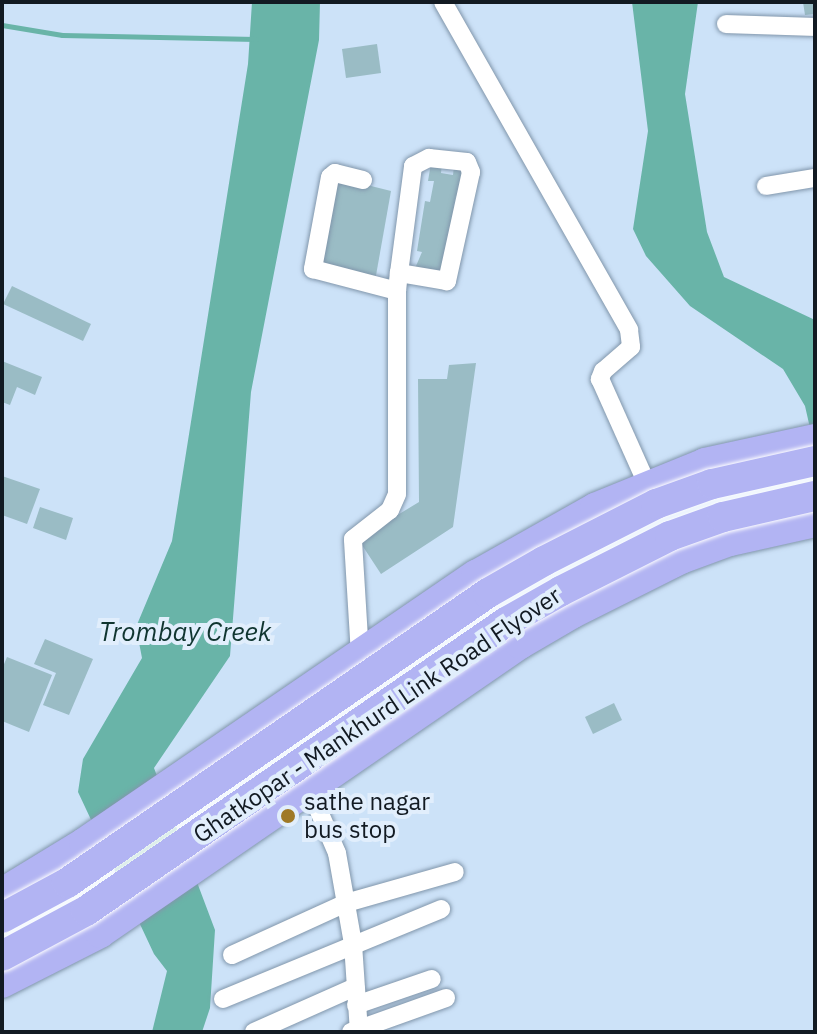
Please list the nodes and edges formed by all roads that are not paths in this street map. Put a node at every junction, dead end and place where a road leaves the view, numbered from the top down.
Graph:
1 (443, 2) edge
2 (726, 24) dead end
3 (815, 27) edge
4 (815, 178) edge
5 (363, 180) dead end
6 (766, 186) dead end
7 (398, 282) junction
8 (815, 439) edge
9 (815, 461) edge
10 (647, 484) junction
11 (815, 496) edge
12 (815, 522) edge
13 (476, 575) junction
14 (520, 644) junction
15 (360, 655) junction
16 (309, 788) junction
17 (455, 872) dead end
18 (2, 893) edge
19 (346, 903) junction
20 (441, 909) dead end
21 (2, 918) edge
22 (353, 944) junction
23 (232, 955) dead end
24 (2, 956) edge
25 (432, 979) dead end
26 (2, 983) edge
27 (356, 996) junction
28 (446, 998) dead end
29 (223, 999) dead end
30 (356, 1031) edge
31 (254, 1032) edge

1 - 10 street
2 - 3 street
4 - 6 street
5 - 7 street
7 - 7 street
7 - 15 street
8 - 10 highway
9 - 21 highway, Ghatkopar - Mankhurd Link Road Flyover, bridge
10 - 13 highway
11 - 24 highway, Ghatkopar - Mankhurd Link Road Flyover, bridge
12 - 14 highway
13 - 14 highway
13 - 15 highway
14 - 16 highway
15 - 18 highway
16 - 19 street
16 - 26 highway
17 - 19 street
19 - 22 street
19 - 23 street
20 - 22 street
22 - 27 street
22 - 29 street
25 - 27 street
27 - 30 street
27 - 31 street
28 - 30 street

